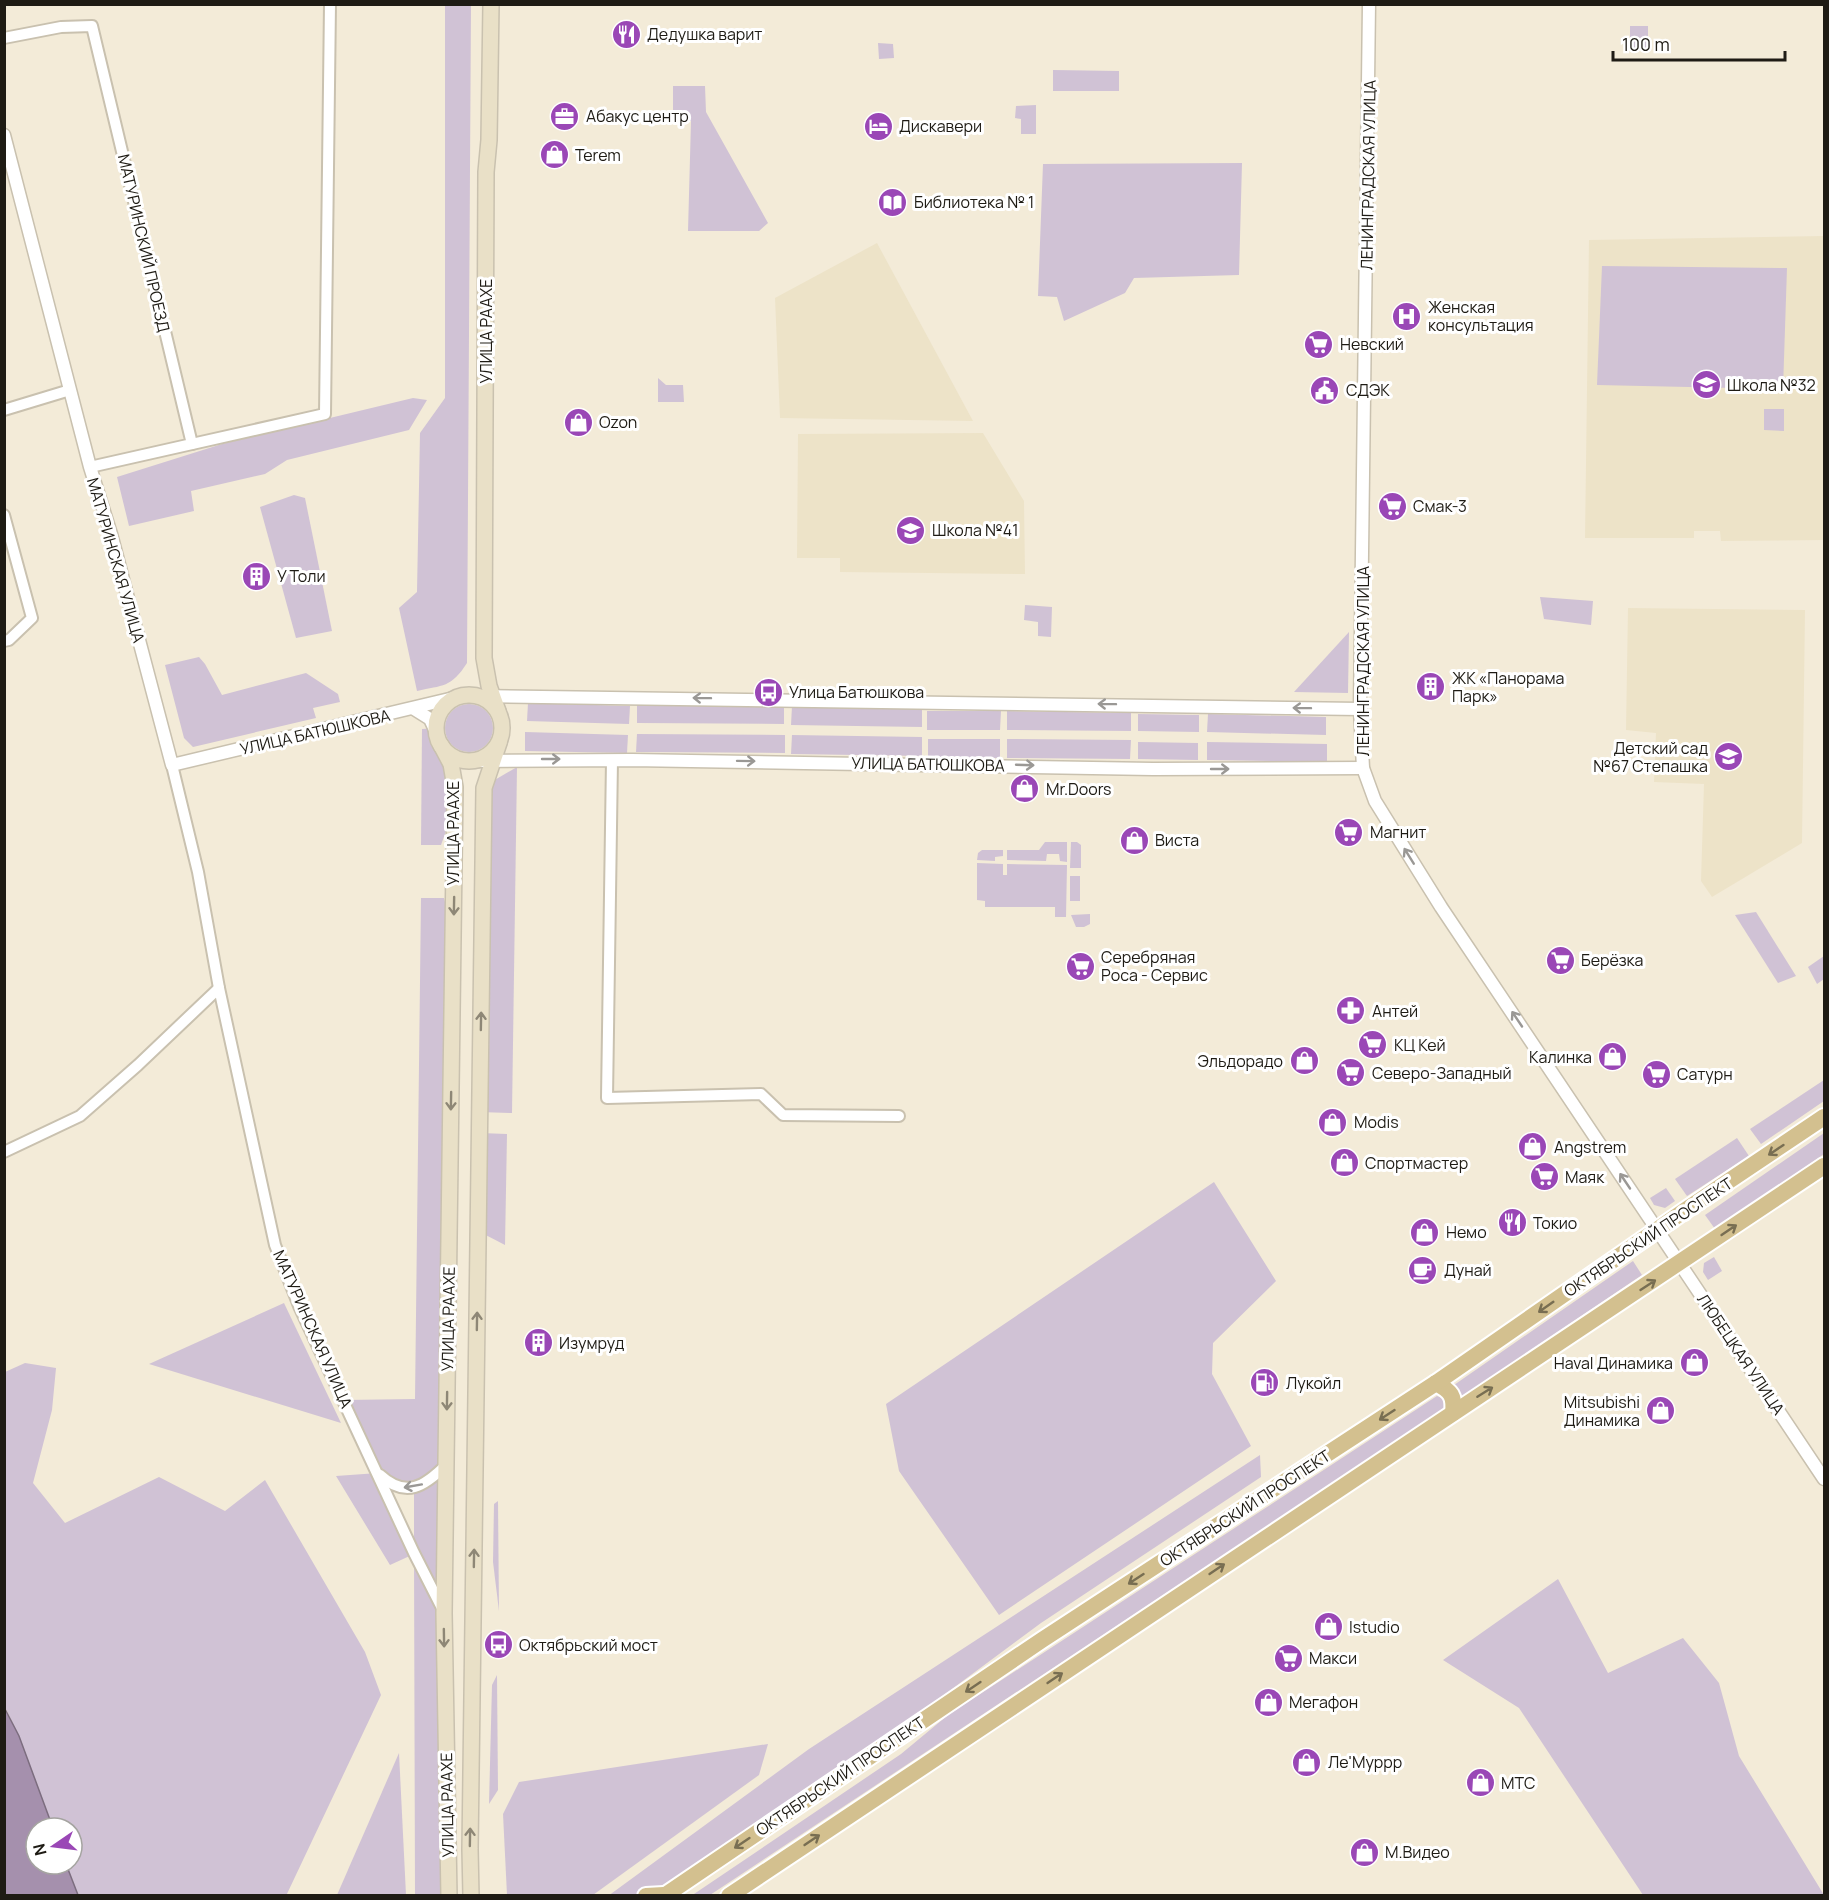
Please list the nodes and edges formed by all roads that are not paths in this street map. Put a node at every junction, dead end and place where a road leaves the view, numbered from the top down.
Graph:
1 (330, 4) edge
2 (491, 4) edge
3 (1369, 4) edge
4 (4, 38) edge
5 (4, 135) edge
6 (7, 151) edge
7 (70, 390) junction
8 (4, 410) edge
9 (192, 444) junction
10 (90, 467) junction
11 (4, 515) edge
12 (4, 641) edge
13 (484, 658) junction
14 (476, 696) junction
15 (492, 696) junction
16 (458, 697) junction
17 (414, 709) junction
18 (1360, 709) junction
19 (498, 711) junction
20 (439, 739) junction
21 (499, 743) junction
22 (492, 760) junction
23 (612, 760) junction
24 (473, 761) junction
25 (172, 765) junction
26 (1363, 768) junction
27 (219, 988) junction
28 (899, 1116) dead end
29 (1824, 1117) edge
30 (4, 1152) edge
31 (1824, 1166) edge
32 (1658, 1229) junction
33 (1681, 1263) junction
34 (1436, 1383) junction
35 (1453, 1413) junction
36 (446, 1465) junction
37 (378, 1473) junction
38 (1824, 1479) edge
39 (444, 1613) junction
40 (664, 1895) edge
41 (449, 1896) edge
42 (471, 1896) edge
43 (646, 1896) edge
44 (729, 1896) edge

1 - 9 street
2 - 13 main road, УЛИЦА РААХЕ
3 - 18 street, ЛЕНИНГРАДСКАЯ УЛИЦА
4 - 9 street, МАТУРИНСКИЙ ПРОЕЗД
5 - 6 street, МАТУРИНСКАЯ УЛИЦА
6 - 7 street, МАТУРИНСКАЯ УЛИЦА
7 - 8 street
7 - 10 street, МАТУРИНСКАЯ УЛИЦА
9 - 10 street
10 - 25 street, МАТУРИНСКАЯ УЛИЦА
11 - 12 street
13 - 15 main road
13 - 16 main road
14 - 15 street
14 - 16 main road
14 - 19 main road
18 -> 15 street
15 - 19 main road
16 - 17 street, УЛИЦА БАТЮШКОВА
16 - 20 main road
17 - 20 street
17 - 25 street, УЛИЦА БАТЮШКОВА
18 - 26 street, ЛЕНИНГРАДСКАЯ УЛИЦА
19 - 21 main road
20 - 24 main road
20 -> 36 main road, УЛИЦА РААХЕ
21 - 22 main road, УЛИЦА РААХЕ
21 - 24 main road
22 -> 23 street, УЛИЦА БАТЮШКОВА
22 - 24 street, УЛИЦА БАТЮШКОВА
42 -> 22 main road, УЛИЦА РААХЕ
23 -> 26 street, УЛИЦА БАТЮШКОВА
23 - 28 street
25 - 27 street, МАТУРИНСКАЯ УЛИЦА
32 -> 26 street, ЛЕНИНГРАДСКАЯ УЛИЦА
27 - 30 street
27 - 37 street, МАТУРИНСКАЯ УЛИЦА
29 -> 32 main road, ОКТЯБРЬСКИЙ ПРОСПЕКТ
33 -> 31 main road
32 - 33 street, ЛЮБЕЦКАЯ УЛИЦА
32 -> 34 main road, ОКТЯБРЬСКИЙ ПРОСПЕКТ
35 -> 33 main road
33 - 38 street, ЛЮБЕЦКАЯ УЛИЦА
34 - 35 main road
34 -> 40 main road, ОКТЯБРЬСКИЙ ПРОСПЕКТ
44 -> 35 main road
36 -> 37 street
36 - 39 main road, УЛИЦА РААХЕ
37 - 39 street, МАТУРИНСКАЯ УЛИЦА
39 -> 41 main road, УЛИЦА РААХЕ
40 - 43 main road

